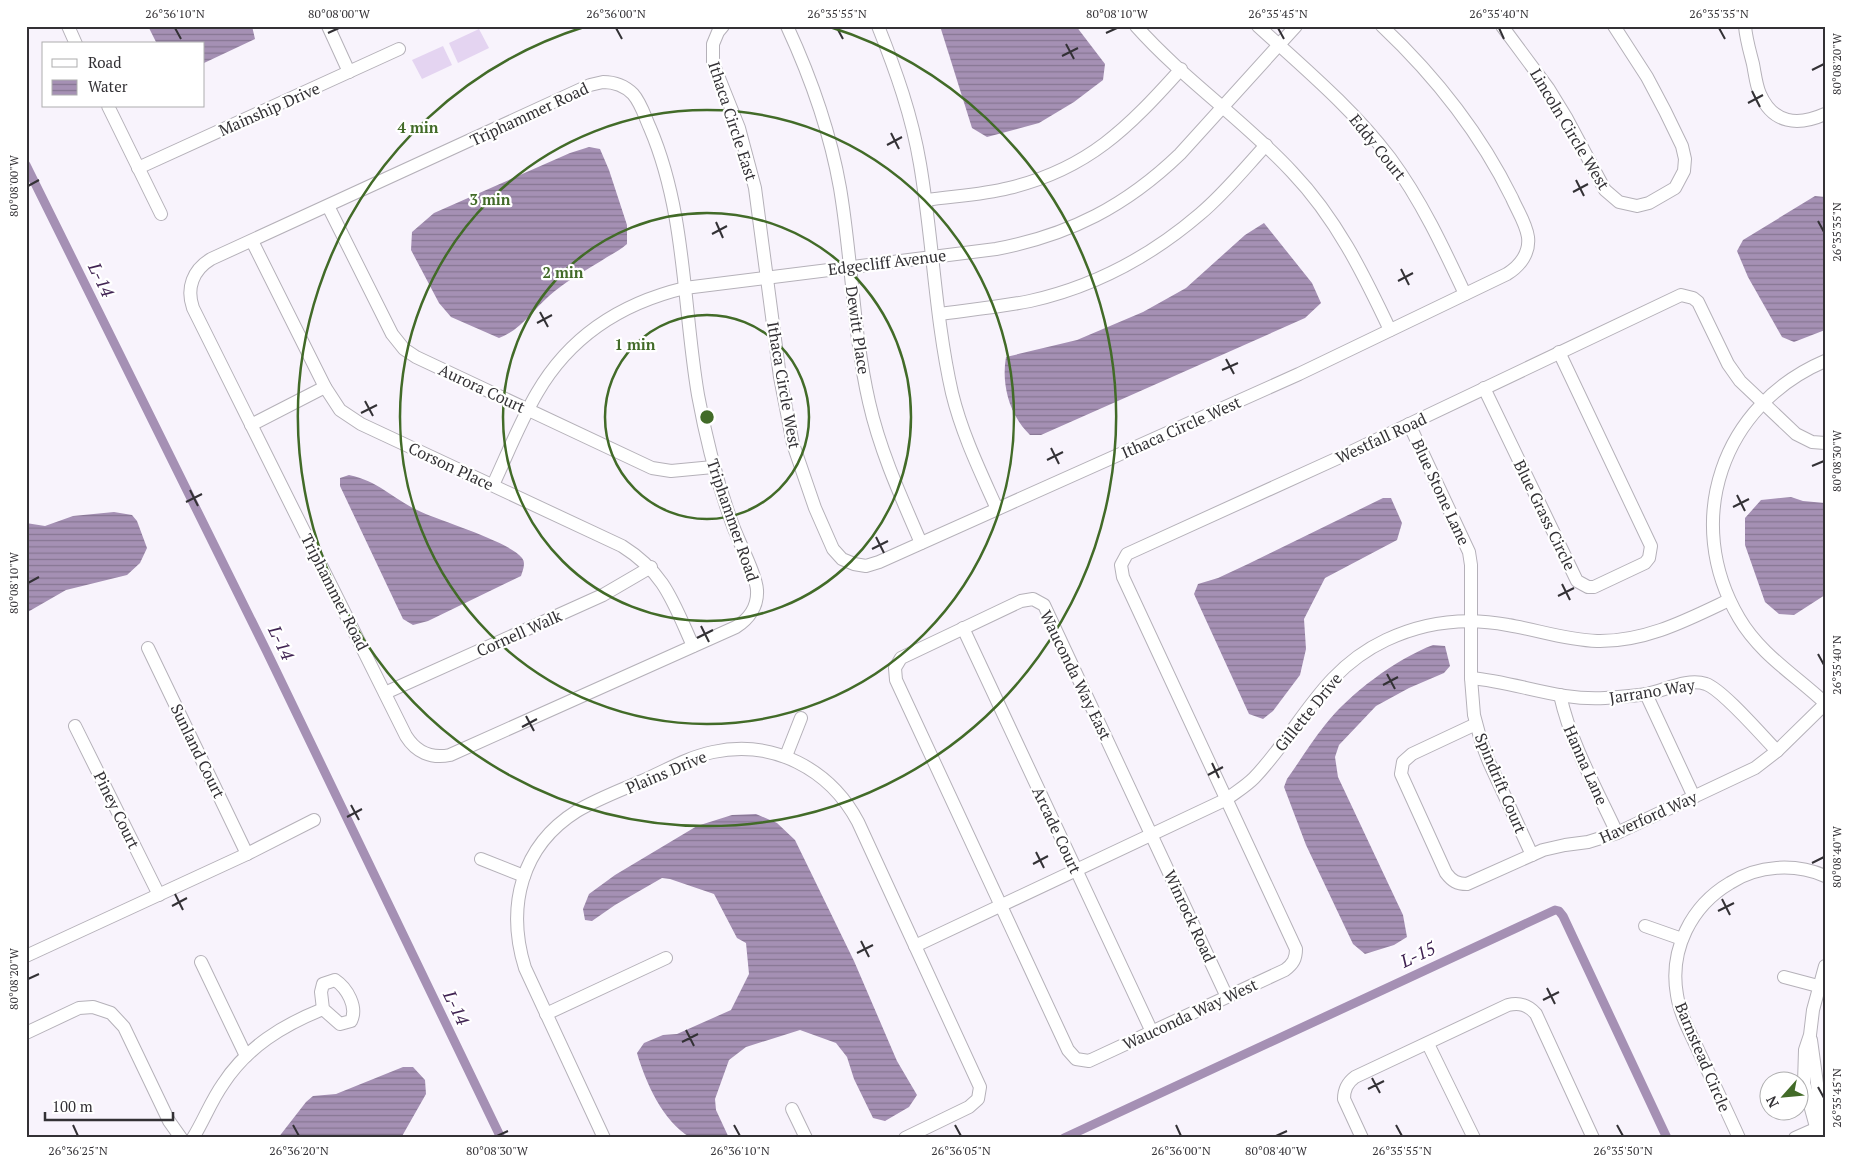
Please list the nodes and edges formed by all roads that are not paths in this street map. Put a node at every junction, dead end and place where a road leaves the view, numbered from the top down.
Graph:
1 (68, 26) edge
2 (328, 26) edge
3 (723, 26) edge
4 (787, 26) edge
5 (878, 26) edge
6 (1136, 26) edge
7 (1258, 26) edge
8 (1296, 26) edge
9 (1382, 26) edge
10 (1502, 26) edge
11 (1614, 26) edge
12 (1745, 26) edge
13 (75, 42) edge
14 (1279, 45) junction
15 (399, 48) dead end
16 (1181, 69) junction
17 (349, 72) junction
18 (1223, 107) junction
19 (109, 108) edge
20 (1825, 114) edge
21 (1266, 146) junction
22 (138, 168) junction
23 (926, 200) junction
24 (328, 206) junction
25 (161, 214) dead end
26 (252, 241) junction
27 (932, 257) junction
28 (850, 267) junction
29 (767, 277) junction
30 (685, 288) junction
31 (1465, 294) junction
32 (940, 314) junction
33 (1390, 330) junction
34 (1559, 352) junction
35 (1825, 362) edge
36 (325, 387) junction
37 (1484, 388) junction
38 (1762, 402) junction
39 (528, 410) junction
40 (251, 424) junction
41 (1409, 424) junction
42 (1825, 443) edge
43 (713, 467) junction
44 (493, 485) junction
45 (997, 509) junction
46 (921, 544) junction
47 (651, 568) junction
48 (1729, 600) junction
49 (1471, 621) junction
50 (963, 628) junction
51 (693, 646) junction
52 (148, 648) dead end
53 (1471, 678) junction
54 (385, 693) junction
55 (1646, 694) junction
56 (1560, 695) junction
57 (1825, 704) edge
58 (801, 718) dead end
59 (1476, 724) junction
60 (76, 726) dead end
61 (1778, 751) junction
62 (786, 756) junction
63 (1694, 797) junction
64 (1227, 799) junction
65 (314, 820) dead end
66 (1617, 833) junction
67 (1152, 836) junction
68 (247, 854) junction
69 (1532, 854) junction
70 (481, 859) dead end
71 (1076, 871) junction
72 (524, 876) junction
73 (1825, 876) edge
74 (159, 895) junction
75 (1001, 906) junction
76 (1645, 926) dead end
77 (1682, 939) junction
78 (916, 946) junction
79 (26, 956) edge
80 (666, 958) dead end
81 (201, 962) dead end
82 (1825, 966) edge
83 (1784, 977) dead end
84 (1818, 986) junction
85 (1227, 997) junction
86 (323, 1008) dead end
87 (546, 1014) junction
88 (1152, 1032) junction
89 (26, 1033) edge
90 (1428, 1044) junction
91 (246, 1056) junction
92 (792, 1109) dead end
93 (1821, 1128) edge
94 (181, 1138) edge
95 (193, 1138) edge
96 (604, 1138) edge
97 (806, 1138) edge
98 (905, 1138) edge
99 (1362, 1138) edge
100 (1474, 1138) edge
101 (1594, 1138) edge
102 (1739, 1138) edge
103 (1795, 1138) edge

1 - 13 street
2 - 17 street
3 - 29 street, Ithaca Circle East
4 - 28 street, Dewitt Place
5 - 23 street
6 - 16 street
7 - 14 street, Eddy Court
8 - 14 street, Edgecliff Avenue
9 - 31 street, Ithaca Circle West
10 - 11 street, Lincoln Circle West
12 - 20 street
14 - 18 street, Edgecliff Avenue
14 - 31 street, Eddy Court
15 - 17 street, Mainship Drive
16 - 18 street
16 - 23 street
17 - 22 street, Mainship Drive
18 - 21 street
18 - 27 street, Edgecliff Avenue
19 - 22 street
21 - 32 street
21 - 33 street
22 - 25 street
23 - 27 street
24 - 26 street, Triphammer Road
24 - 30 street, Triphammer Road
24 - 39 street, Aurora Court
26 - 36 street, Corson Place
26 - 40 street, Triphammer Road
27 - 28 street, Edgecliff Avenue
27 - 32 street
28 - 29 street, Edgecliff Avenue
28 - 46 street, Dewitt Place
29 - 30 street, Edgecliff Avenue
29 - 46 street, Ithaca Circle West
30 - 39 street, Edgecliff Avenue
30 - 43 street, Triphammer Road
31 - 33 street, Ithaca Circle West
32 - 45 street
33 - 45 street, Ithaca Circle West
34 - 37 street, Westfall Road
34 - 37 street, Blue Grass Circle
34 - 38 street, Westfall Road
35 - 38 street
36 - 40 street
36 - 44 street, Corson Place
37 - 41 street, Westfall Road
38 - 42 street, Westfall Road
38 - 48 street
39 - 43 street, Aurora Court
39 - 44 street, Edgecliff Avenue
40 - 54 street, Triphammer Road
41 - 49 street, Blue Stone Lane
41 - 64 street, Westfall Road
43 - 51 street, Triphammer Road
44 - 47 street, Corson Place
45 - 46 street, Ithaca Circle West
47 - 51 street, Corson Place
47 - 54 street, Cornell Walk
48 - 49 street, Gillette Drive
48 - 57 street
49 - 53 street, Spindrift Court
49 - 64 street, Gillette Drive
50 - 67 street, Wauconda Way East
50 - 71 street, Arcade Court
50 - 75 street, Wauconda Way East
51 - 54 street, Triphammer Road
52 - 68 street, Sunland Court
53 - 56 street, Jarrano Way
53 - 59 street, Spindrift Court
55 - 56 street, Jarrano Way
55 - 61 street, Jarrano Way
55 - 63 street
56 - 66 street, Hanna Lane
57 - 61 street, Haverford Way
58 - 62 street
59 - 69 street, Spindrift Court
59 - 69 street, Haverford Way
60 - 74 street, Piney Court
61 - 63 street, Haverford Way
62 - 72 street, Plains Drive
62 - 78 street, Plains Drive
63 - 66 street, Haverford Way
64 - 67 street, Gillette Drive
64 - 85 street, Wauconda Way West
65 - 68 street
66 - 69 street, Haverford Way
67 - 71 street, Gillette Drive
67 - 85 street, Winrock Road
68 - 74 street
70 - 72 street
71 - 75 street, Gillette Drive
71 - 88 street, Arcade Court
72 - 87 street, Plains Drive
73 - 77 street, Barnstead Circle
74 - 79 street
75 - 78 street, Gillette Drive
75 - 88 street, Wauconda Way West
76 - 77 street
77 - 102 street, Barnstead Circle
78 - 98 street, Plains Drive
80 - 87 street
81 - 91 street
82 - 84 street
83 - 84 street
84 - 93 street
85 - 88 street, Wauconda Way West
86 - 91 street
87 - 96 street, Plains Drive
89 - 94 street
90 - 99 street
90 - 100 street
90 - 101 street
91 - 95 street
92 - 97 street
93 - 103 street

